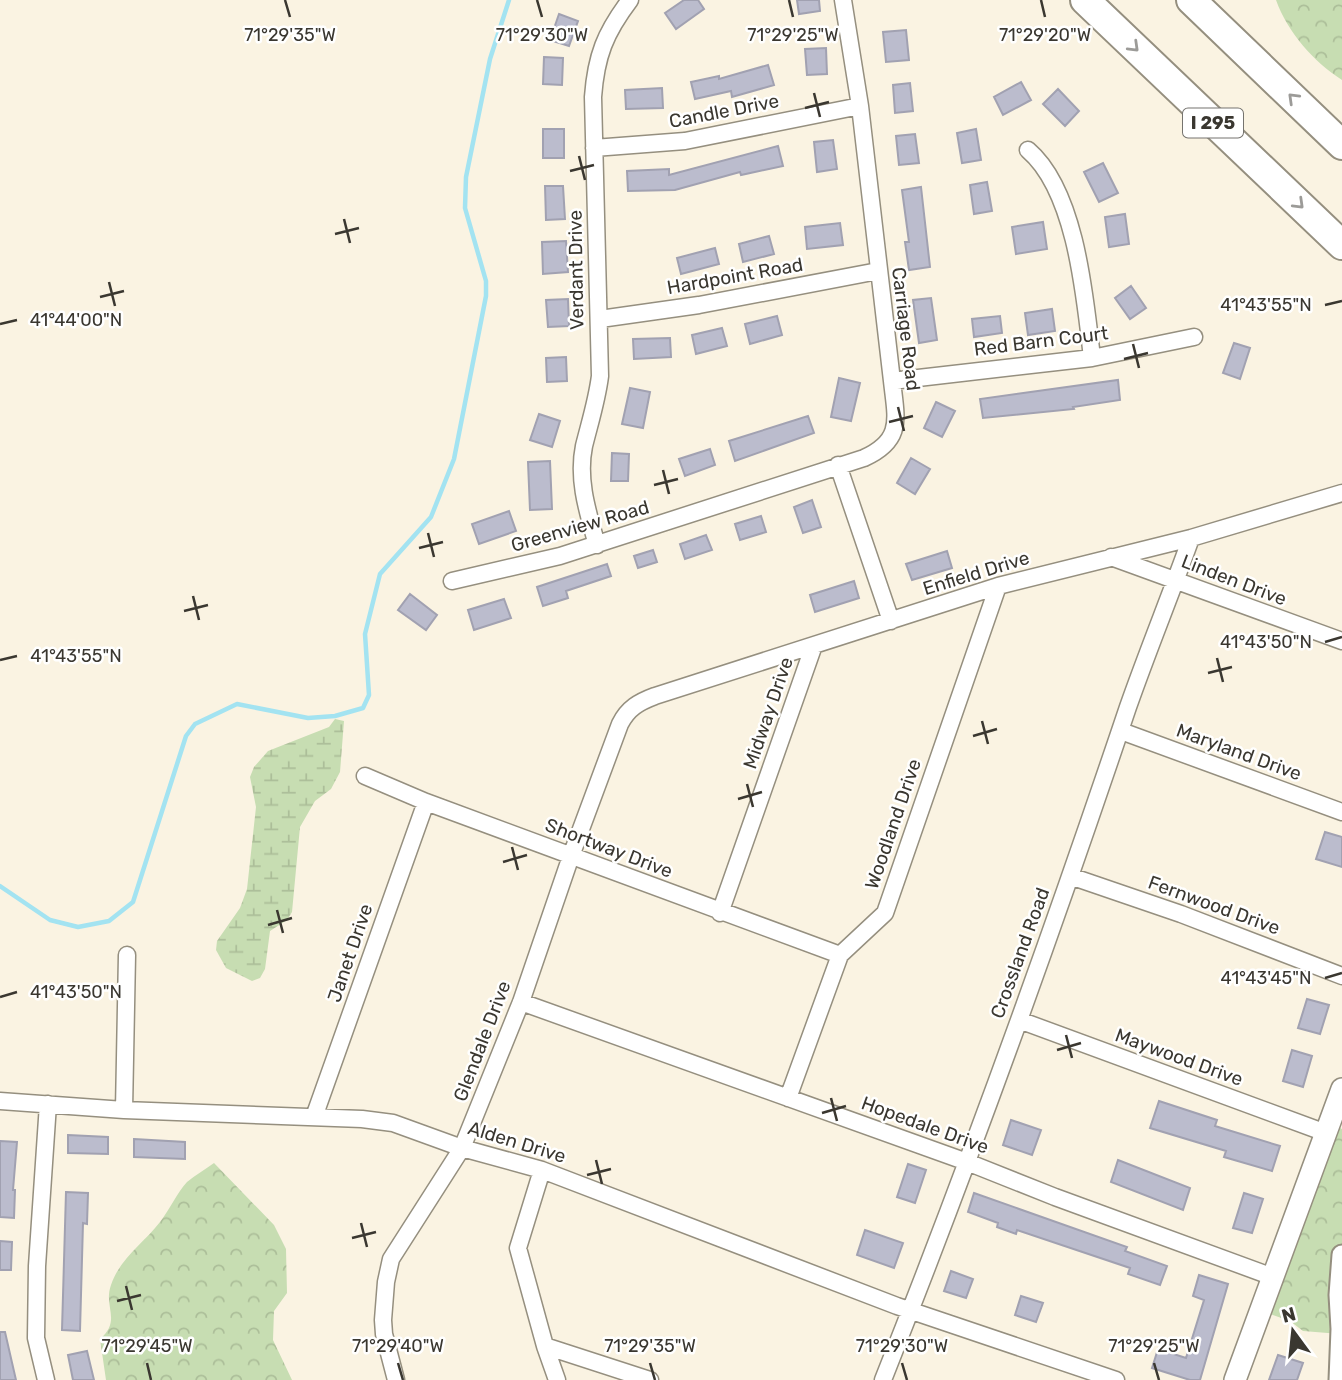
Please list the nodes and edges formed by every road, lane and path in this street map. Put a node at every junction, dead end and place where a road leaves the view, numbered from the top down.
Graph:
1 (630, 0) edge
2 (843, 0) edge
3 (1084, 0) edge
4 (1191, 0) edge
5 (860, 106) junction
6 (1342, 145) edge
7 (594, 148) junction
8 (1028, 150) dead end
9 (1342, 245) edge
10 (878, 271) junction
11 (600, 319) junction
12 (1194, 337) dead end
13 (1092, 358) junction
14 (892, 381) junction
15 (838, 465) junction
16 (1342, 494) edge
17 (1191, 538) junction
18 (597, 545) junction
19 (1111, 557) junction
20 (1176, 580) junction
21 (452, 581) dead end
22 (998, 586) junction
23 (891, 621) junction
24 (1342, 641) edge
25 (814, 645) junction
26 (629, 710) joint
27 (1121, 731) junction
28 (365, 776) dead end
29 (426, 802) junction
30 (1342, 812) edge
31 (571, 856) junction
32 (1070, 876) junction
33 (720, 912) junction
34 (127, 955) dead end
35 (840, 955) junction
36 (1342, 976) edge
37 (521, 1002) junction
38 (1019, 1020) junction
39 (1342, 1089) edge
40 (788, 1098) junction
41 (0, 1101) edge
42 (48, 1104) junction
43 (124, 1110) junction
44 (314, 1117) junction
45 (1326, 1133) junction
46 (462, 1148) junction
47 (967, 1162) junction
48 (542, 1170) junction
49 (1342, 1255) edge
50 (1273, 1277) junction
51 (911, 1309) junction
52 (545, 1346) junction
53 (46, 1380) edge
54 (396, 1380) edge
55 (557, 1380) edge
56 (650, 1380) edge
57 (883, 1380) edge
58 (1116, 1380) edge
59 (1235, 1380) edge
60 (1339, 1380) edge

1 - 7 street, Verdant Drive
2 - 5 street, Carriage Road
3 -> 9 highway, I 295
6 -> 4 highway
5 - 7 street, Candle Drive
5 - 10 street, Carriage Road
7 - 11 street, Verdant Drive
8 - 13 street
10 - 11 street, Hardpoint Road
10 - 14 street, Carriage Road
11 - 18 street, Verdant Drive
12 - 13 street, Red Barn Court
13 - 14 street, Red Barn Court
14 - 15 street, Carriage Road
15 - 18 street, Greenview Road
15 - 23 street
16 - 17 street, Enfield Drive
17 - 19 street, Enfield Drive
17 - 20 street, Crossland Road
18 - 21 street, Greenview Road
19 - 20 street, Linden Drive
19 - 22 street, Enfield Drive
20 - 24 street, Linden Drive
20 - 27 street, Crossland Road
22 - 23 street, Enfield Drive
22 - 35 street, Woodland Drive
23 - 25 street, Enfield Drive
25 - 26 street, Enfield Drive
25 - 33 street, Midway Drive
26 - 31 street, Glendale Drive
27 - 30 street, Maryland Drive
27 - 32 street, Crossland Road
28 - 29 street, Shortway Drive
29 - 31 street, Shortway Drive
29 - 44 street, Janet Drive
31 - 33 street, Shortway Drive
31 - 37 street, Glendale Drive
32 - 36 street, Fernwood Drive
32 - 38 street, Crossland Road
33 - 35 street, Shortway Drive
34 - 43 street
35 - 40 street, Woodland Drive
37 - 40 street, Hopedale Drive
37 - 46 street, Glendale Drive
38 - 45 street, Maywood Drive
38 - 47 street, Crossland Road
39 - 45 main road
40 - 47 street, Hopedale Drive
41 - 42 street, Alden Drive
42 - 43 street, Alden Drive
42 - 53 street
43 - 44 street, Alden Drive
44 - 46 street, Alden Drive
45 - 50 main road
46 - 48 street, Alden Drive
46 - 54 street, Glendale Drive
47 - 50 street, Hopedale Drive
47 - 51 street, Crossland Road
48 - 51 street, Alden Drive
48 - 52 street
49 - 60 street
50 - 59 main road
51 - 57 street, Crossland Road
51 - 58 street, Alden Drive
52 - 55 street
52 - 56 street

